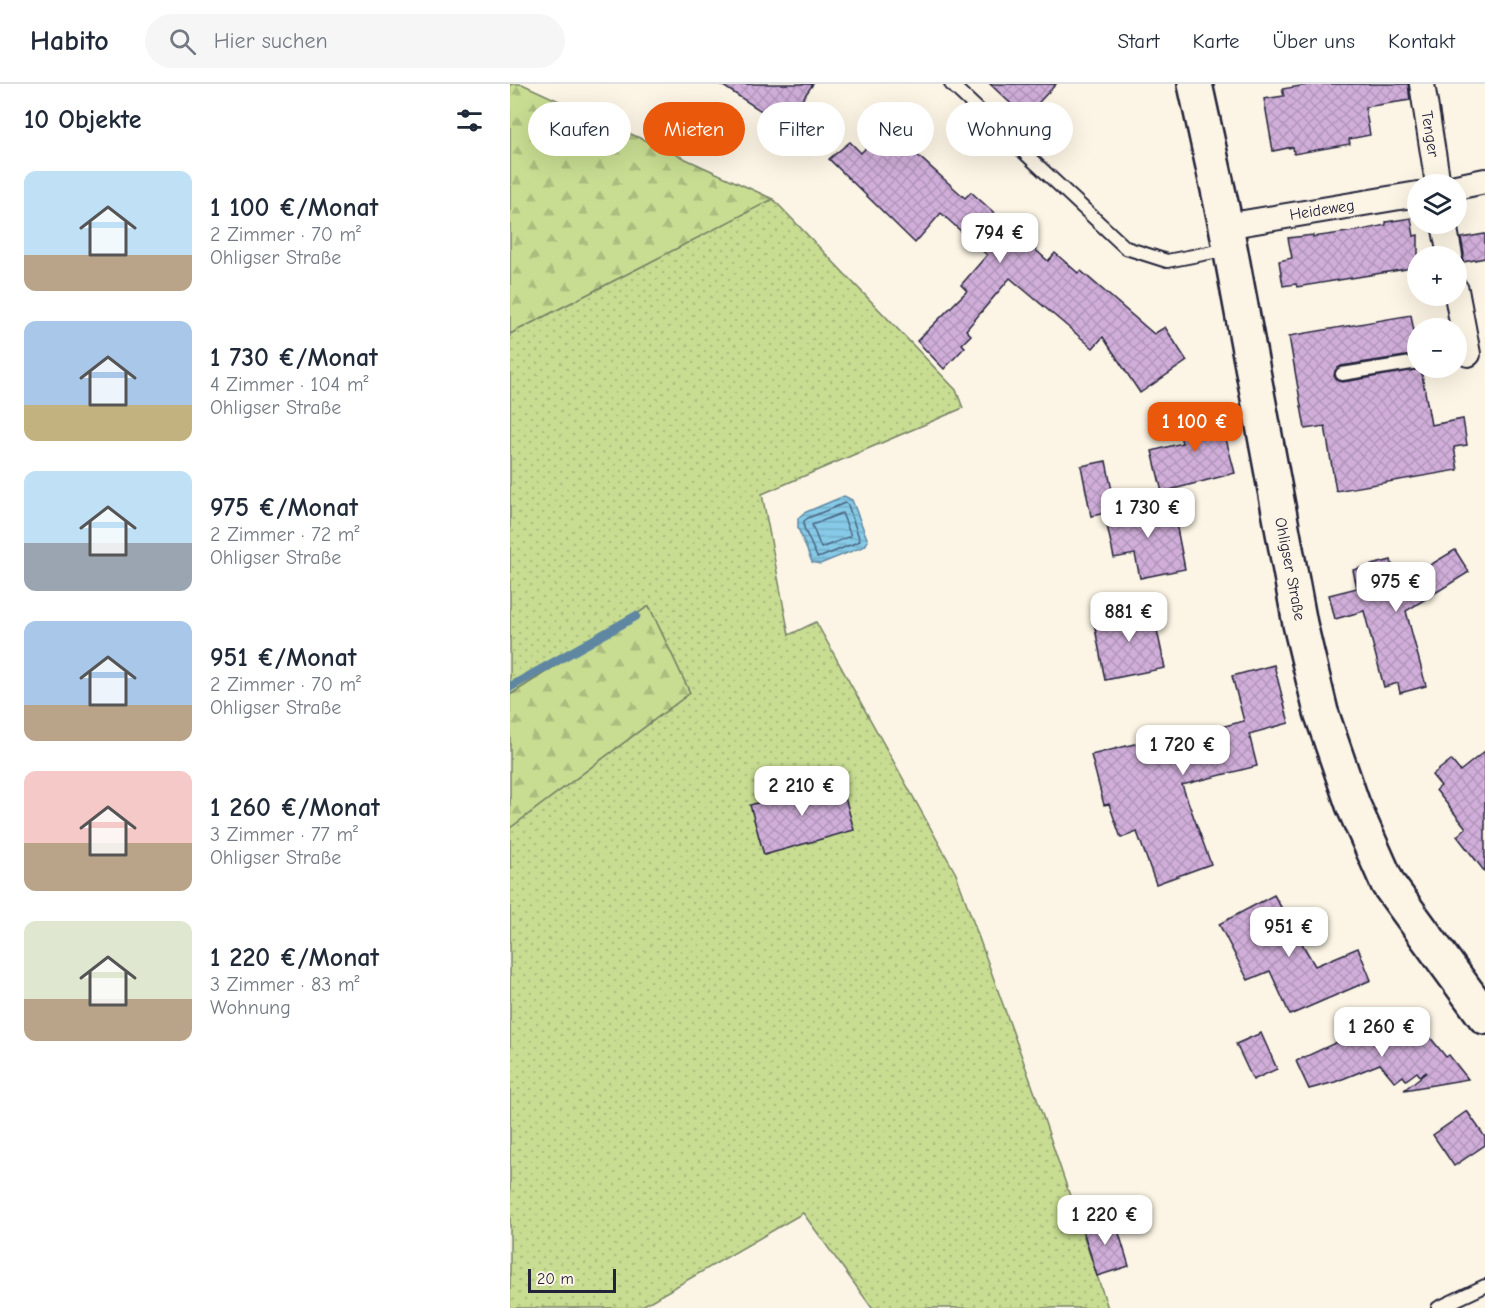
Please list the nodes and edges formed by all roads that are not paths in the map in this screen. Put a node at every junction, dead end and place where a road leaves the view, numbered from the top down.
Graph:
1 (951, 84) edge
2 (1195, 84) edge
3 (1422, 84) edge
4 (1436, 174) edge
5 (1485, 182) edge
6 (1467, 185) edge
7 (1407, 196) edge
8 (1228, 237) junction
9 (1407, 364) edge
10 (1342, 374) dead end
11 (1485, 1017) edge
12 (1485, 1286) edge
13 (1438, 1308) edge

1 - 8 lane
2 - 8 main road, Ohligser Straße
3 - 4 street, Tenger
5 - 6 street
7 - 8 street, Heideweg
8 - 11 main road, Ohligser Straße
9 - 10 lane
12 - 13 lane

